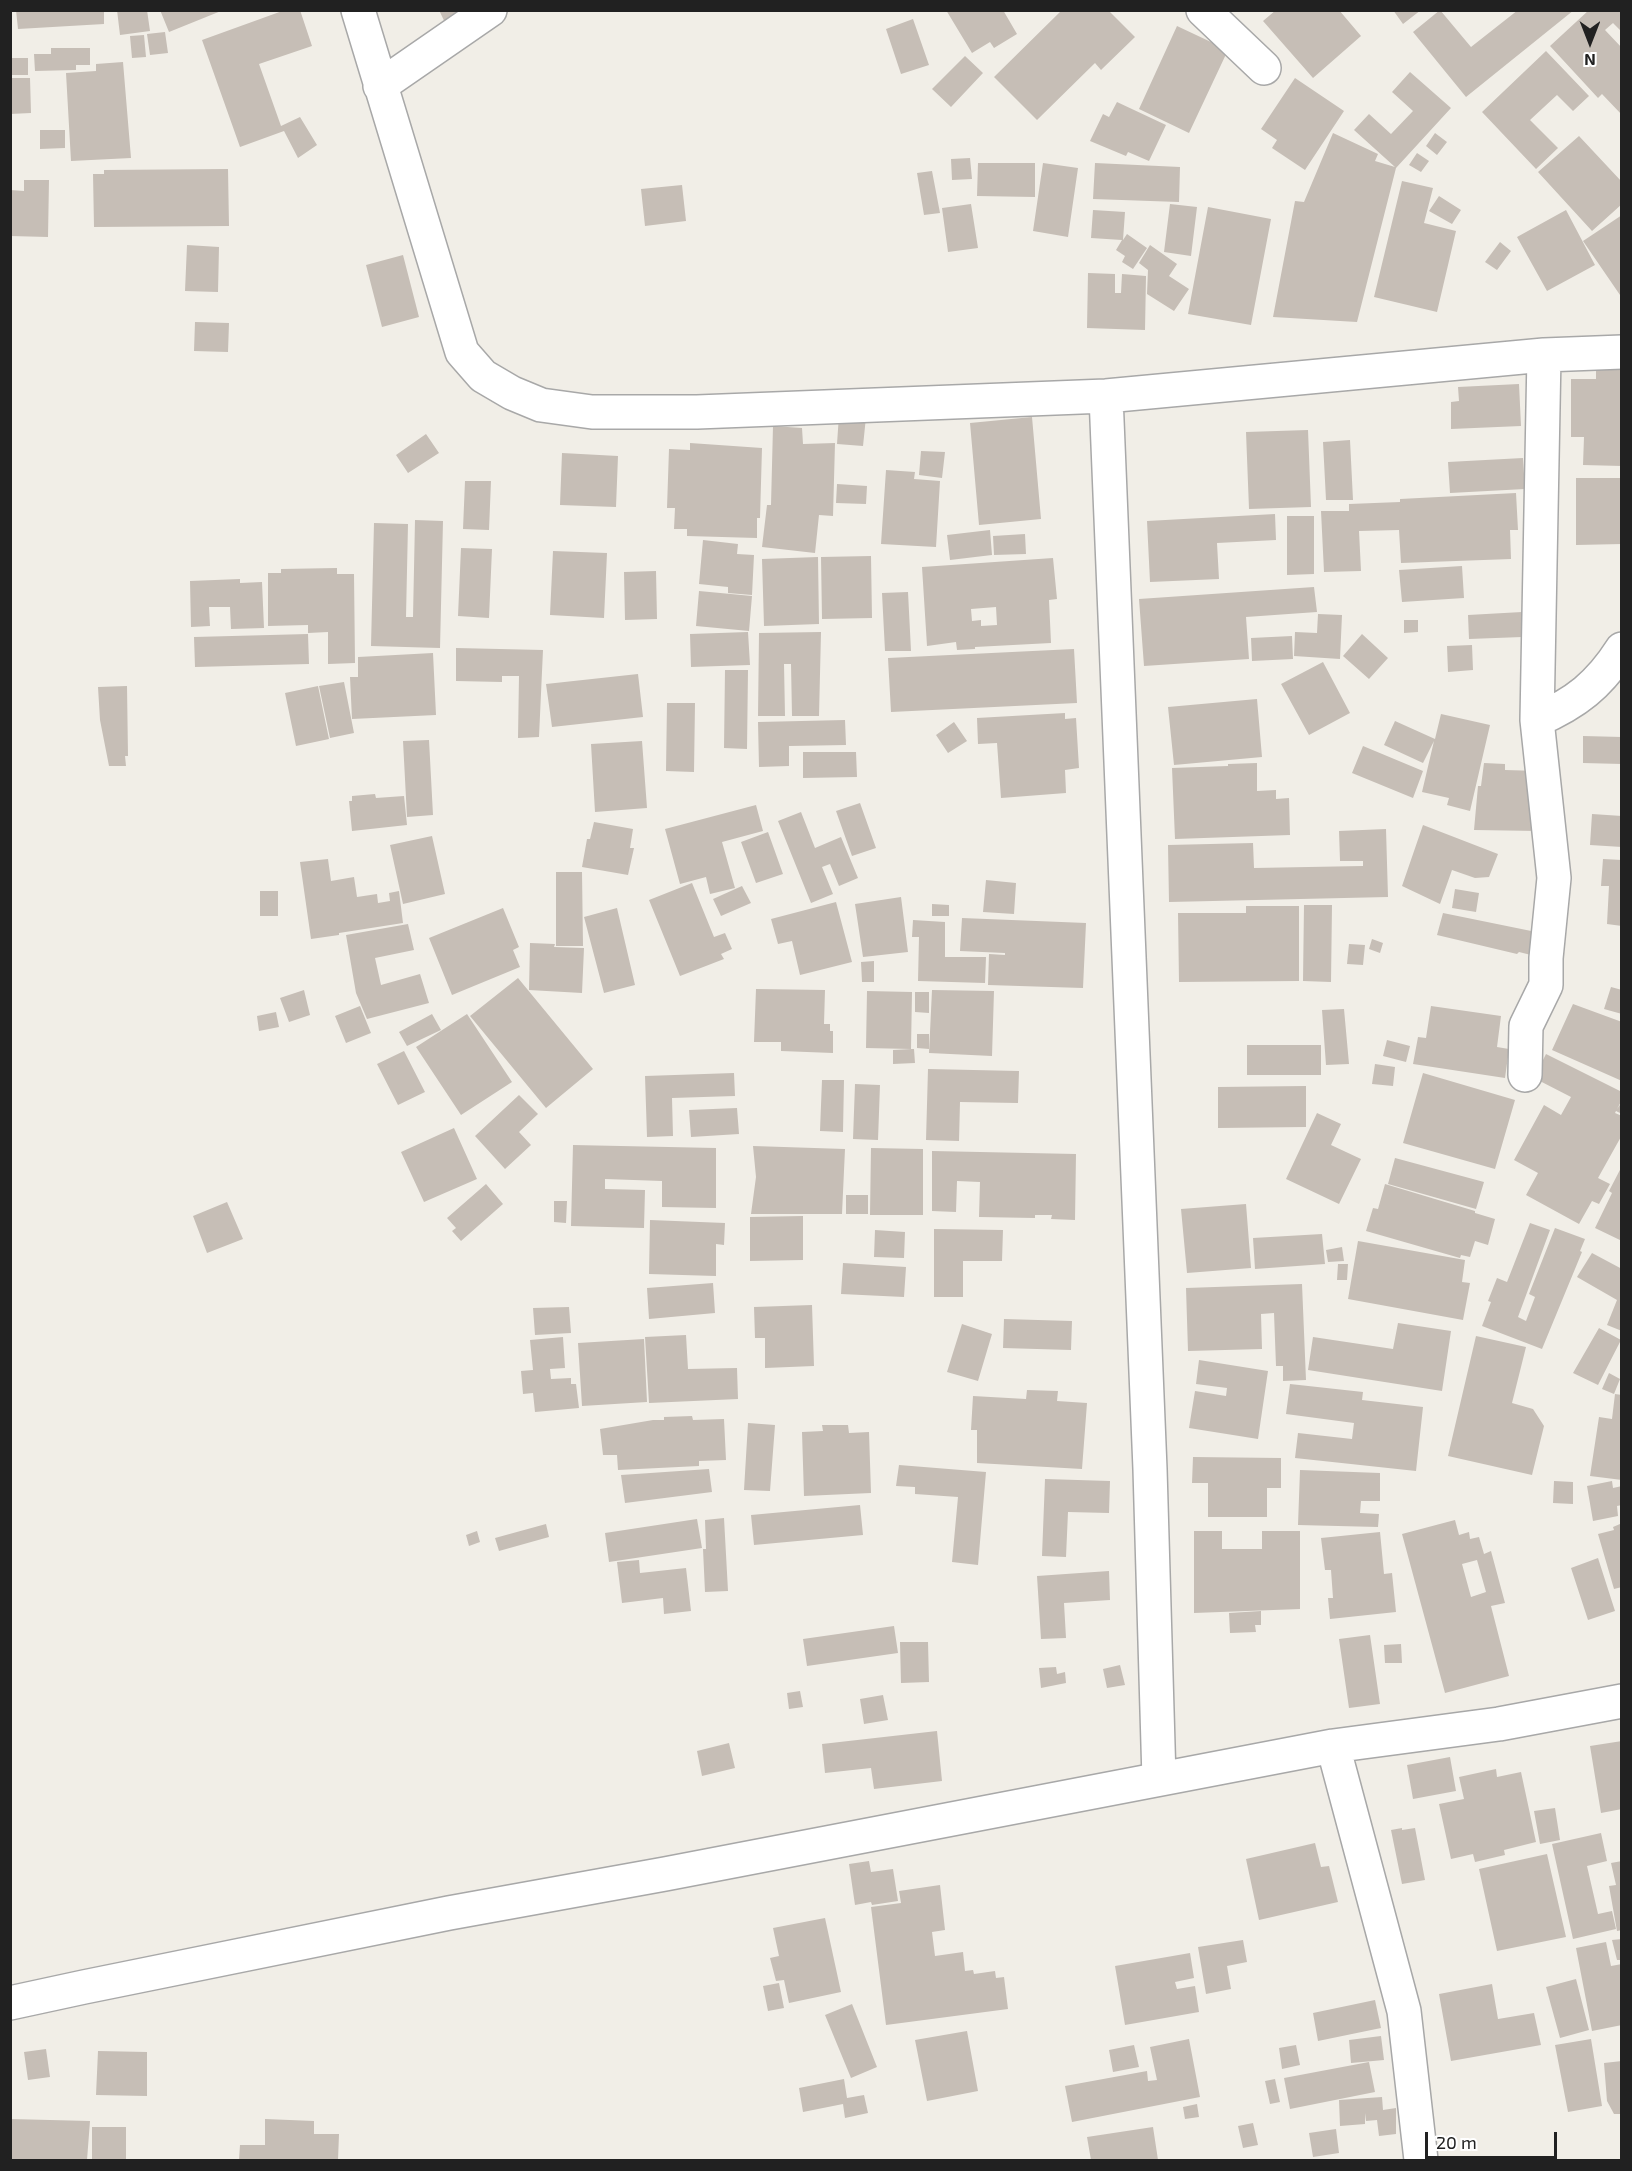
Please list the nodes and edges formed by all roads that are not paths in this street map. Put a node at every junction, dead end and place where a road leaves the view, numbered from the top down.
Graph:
1 (358, 10) edge
2 (490, 10) edge
3 (1203, 10) edge
4 (1264, 68) dead end
5 (380, 86) junction
6 (1622, 352) edge
7 (1544, 355) junction
8 (1106, 396) junction
9 (1622, 649) edge
10 (1537, 720) junction
11 (1525, 1075) dead end
12 (1622, 1701) edge
13 (1334, 1746) junction
14 (1159, 1779) junction
15 (10, 2003) edge
16 (1421, 2160) edge

1 - 5 street
2 - 5 street
3 - 4 street
5 - 8 street
6 - 7 street
7 - 8 street
7 - 10 street
8 - 14 street
9 - 10 street
10 - 11 street
12 - 13 street
13 - 14 street
13 - 16 street
14 - 15 street

